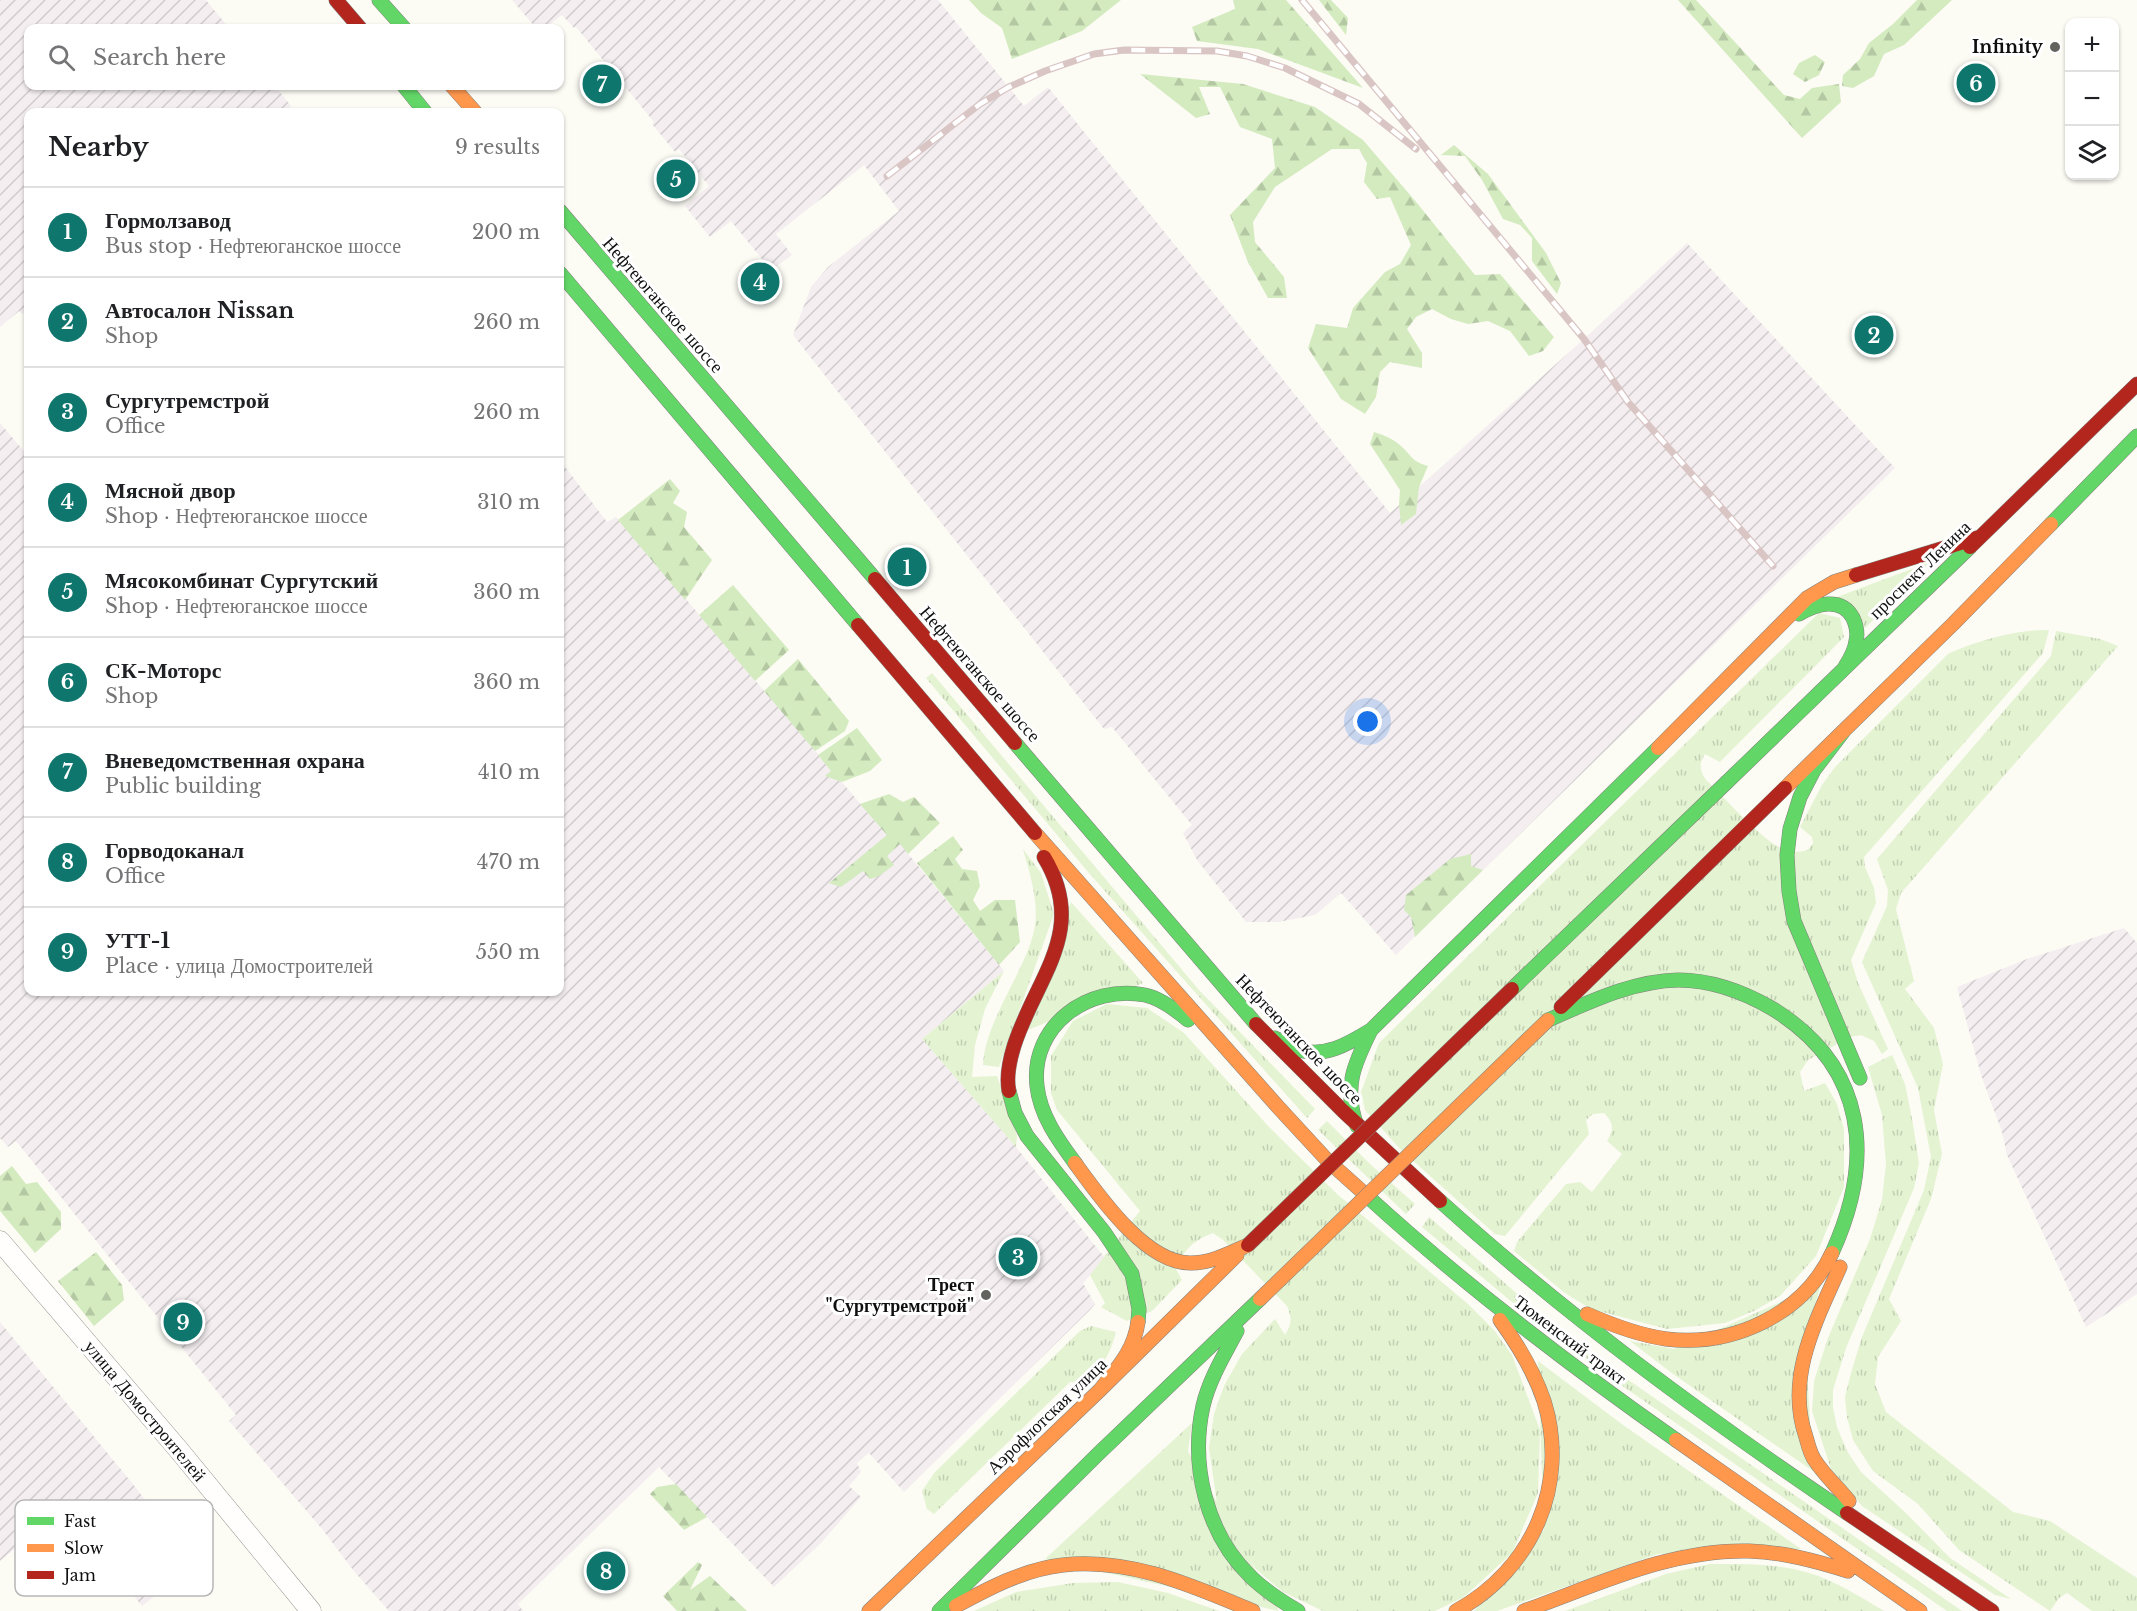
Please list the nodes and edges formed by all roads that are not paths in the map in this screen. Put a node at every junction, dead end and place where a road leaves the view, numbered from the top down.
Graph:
1 (336, 0) edge
2 (379, 0) edge
3 (357, 24) edge
4 (400, 24) edge
5 (407, 90) edge
6 (456, 90) edge
7 (422, 108) edge
8 (471, 108) edge
9 (564, 216) edge
10 (564, 278) edge
11 (2137, 384) edge
12 (2137, 436) edge
13 (1980, 537) junction
14 (1777, 630) junction
15 (1845, 668) junction
16 (1844, 732) junction
17 (1017, 813) junction
18 (1548, 1020) junction
19 (1260, 1029) junction
20 (1371, 1030) junction
21 (1233, 1056) junction
22 (1865, 1090) dead end
23 (1357, 1126) junction
24 (1854, 1235) dead end
25 (0, 1241) edge
26 (1248, 1245) joint
27 (1223, 1262) junction
28 (1518, 1270) junction
29 (1480, 1294) junction
30 (1260, 1299) junction
31 (1100, 1390) junction
32 (1877, 1533) junction
33 (1897, 1595) junction
34 (311, 1611) edge
35 (869, 1611) edge
36 (939, 1611) edge
37 (948, 1611) edge
38 (1253, 1611) edge
39 (1298, 1611) edge
40 (1456, 1611) edge
41 (1524, 1611) edge
42 (1920, 1611) edge
43 (1992, 1611) edge

1 - 3 main road
2 - 4 main road
5 - 7 main road
6 - 8 main road
9 - 19 main road, Нефтеюганское шоссе
10 - 17 main road
11 - 13 main road, проспект Ленина
12 - 16 main road
13 - 14 main road
13 - 15 main road, проспект Ленина
14 - 15 main road
14 - 20 main road
15 - 26 main road, проспект Ленина, bridge
16 - 18 main road
16 - 22 main road
17 - 21 main road
17 - 31 main road
18 - 28 main road
18 - 30 main road, bridge
19 - 20 main road
19 - 23 main road, Нефтеюганское шоссе
20 - 23 main road
21 - 27 main road
21 - 29 main road, Тюменский тракт
23 - 28 main road, Тюменский тракт
24 - 32 main road
25 - 34 street, улица Домостроителей
26 - 27 main road, Аэрофлотская улица
27 - 31 main road, Аэрофлотская улица
28 - 32 main road, Тюменский тракт
29 - 33 main road, Тюменский тракт
29 - 40 main road
30 - 36 main road
30 - 39 main road
31 - 35 main road, Аэрофлотская улица
32 - 43 main road, Тюменский тракт
33 - 41 main road
33 - 42 main road, Тюменский тракт
37 - 38 main road

